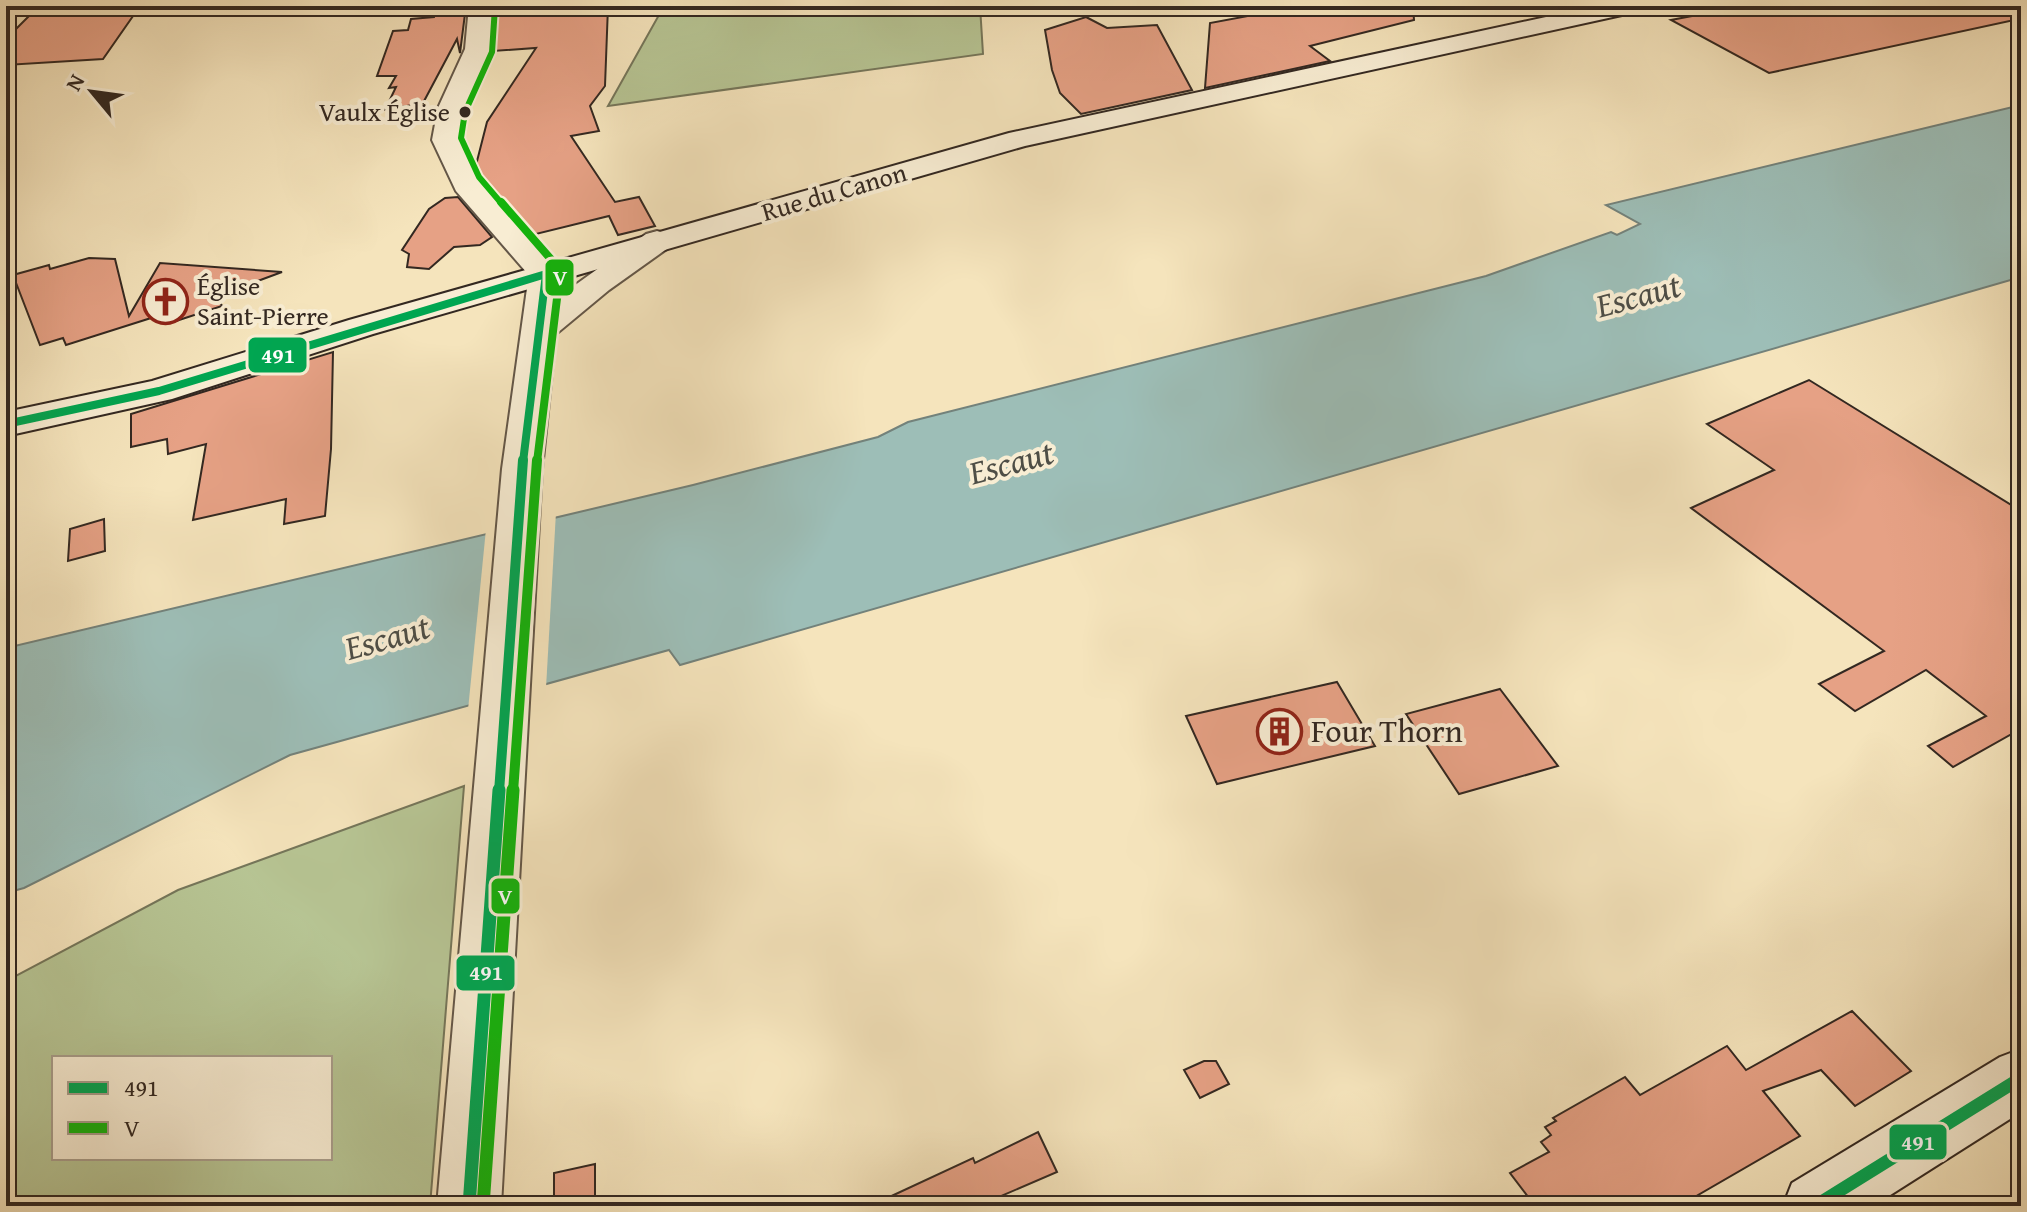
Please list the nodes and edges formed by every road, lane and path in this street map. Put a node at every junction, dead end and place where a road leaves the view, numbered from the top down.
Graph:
1 (481, 6) edge
2 (1530, 6) edge
3 (1631, 6) edge
4 (1564, 20) junction
5 (657, 241) junction
6 (546, 274) junction
7 (539, 331) junction
8 (46, 415) junction
9 (6, 418) edge
10 (6, 424) edge
11 (2021, 1078) edge
12 (469, 1206) edge
13 (1815, 1206) edge

1 - 6 main road
2 - 4 main road
3 - 4 main road, Rue du Canon
4 - 5 main road, Rue du Canon
5 - 6 main road, Rue du Canon
5 - 7 main road
6 - 7 main road
6 - 8 main road, Rue du Canon
7 - 12 main road
8 - 9 main road
8 - 10 main road
11 - 13 main road

